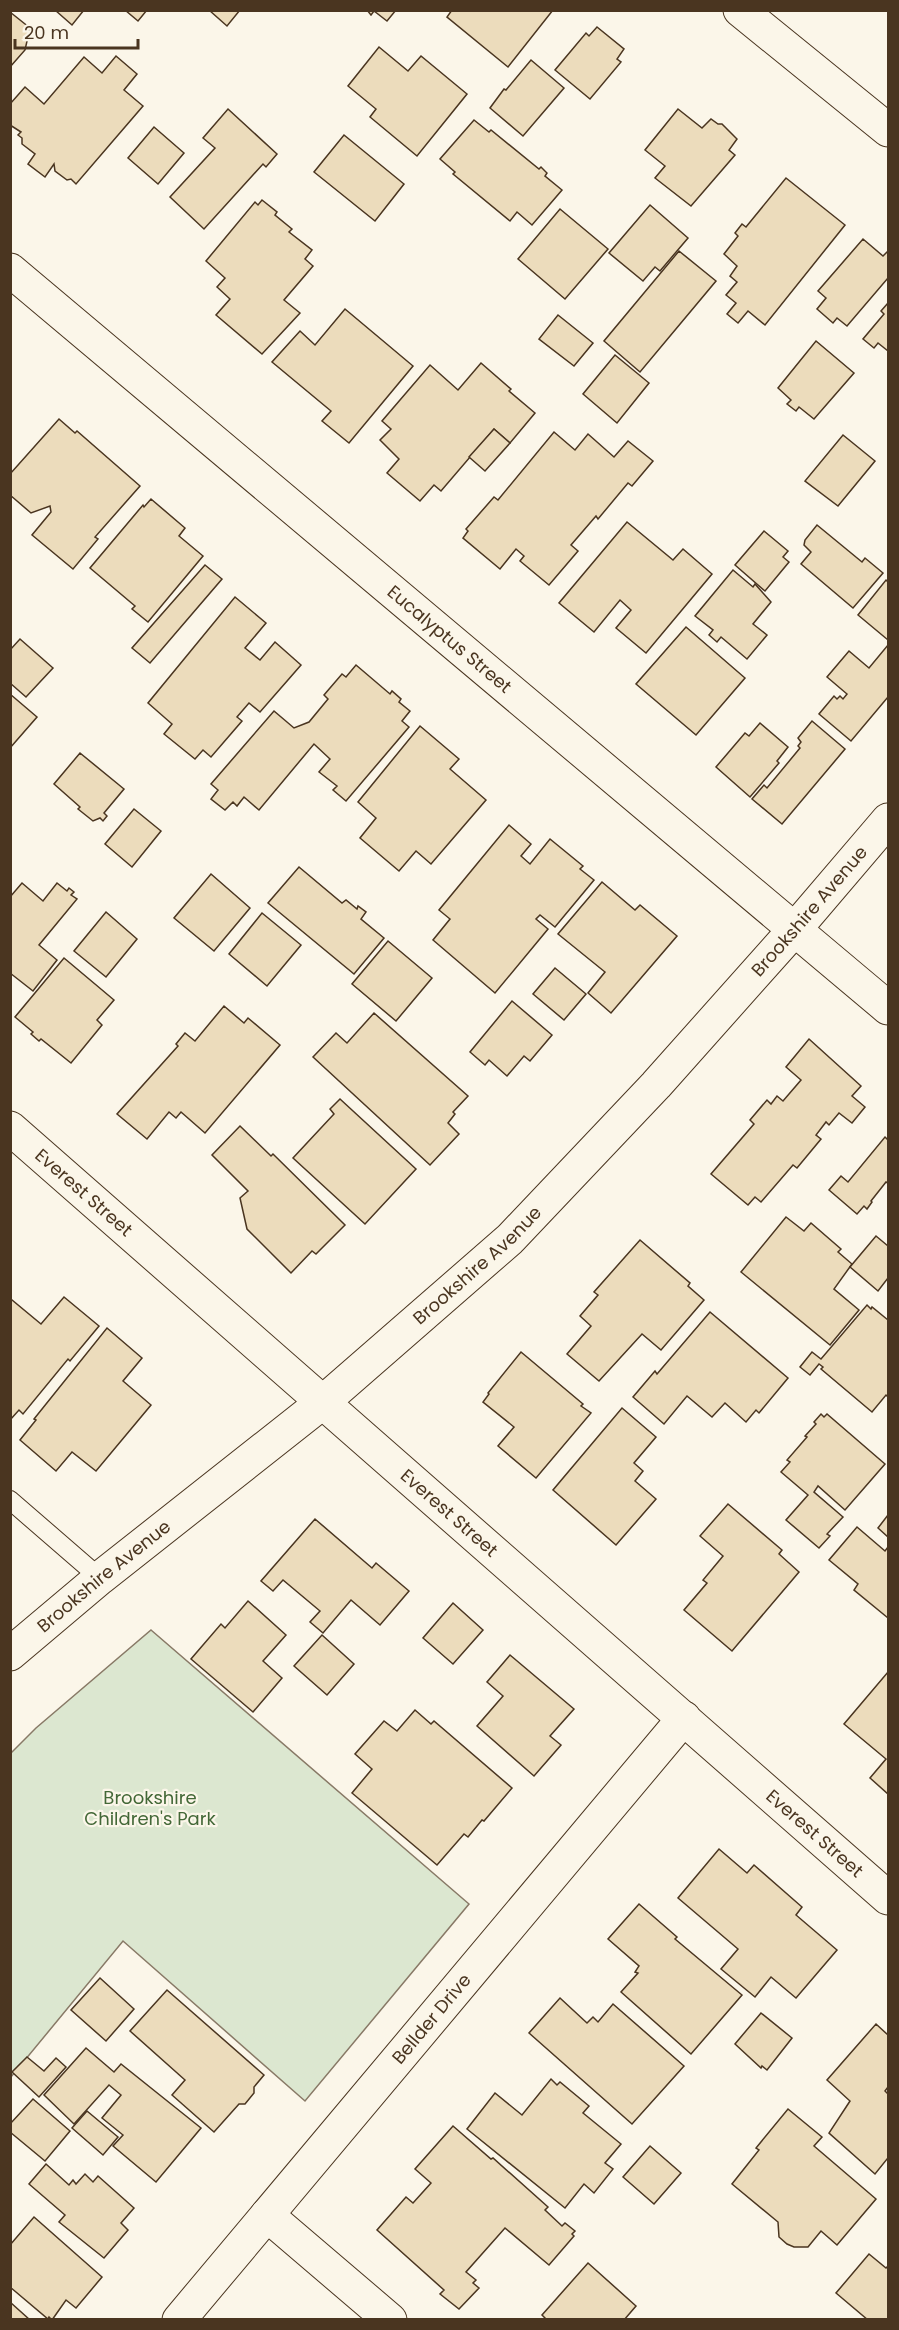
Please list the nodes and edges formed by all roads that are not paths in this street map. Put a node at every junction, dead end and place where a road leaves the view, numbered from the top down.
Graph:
1 (740, 10) edge
2 (888, 130) edge
3 (10, 270) edge
4 (888, 820) edge
5 (795, 929) junction
6 (888, 1008) edge
7 (10, 1128) edge
8 (322, 1402) junction
9 (10, 1500) edge
10 (100, 1578) junction
11 (10, 1654) edge
12 (684, 1718) junction
13 (888, 1898) edge
14 (267, 2215) junction
15 (179, 2319) edge
16 (390, 2319) edge

1 - 2 street
3 - 5 street, Eucalyptus Street
4 - 5 street, Brookshire Avenue
5 - 6 street, Eucalyptus Street
5 - 8 street, Brookshire Avenue
7 - 8 street, Everest Street
8 - 10 street, Brookshire Avenue
8 - 12 street, Everest Street
9 - 10 lane
10 - 11 street, Brookshire Avenue
12 - 13 street, Everest Street
12 - 14 street, Bellder Drive
14 - 15 street, Bellder Drive
14 - 16 street

